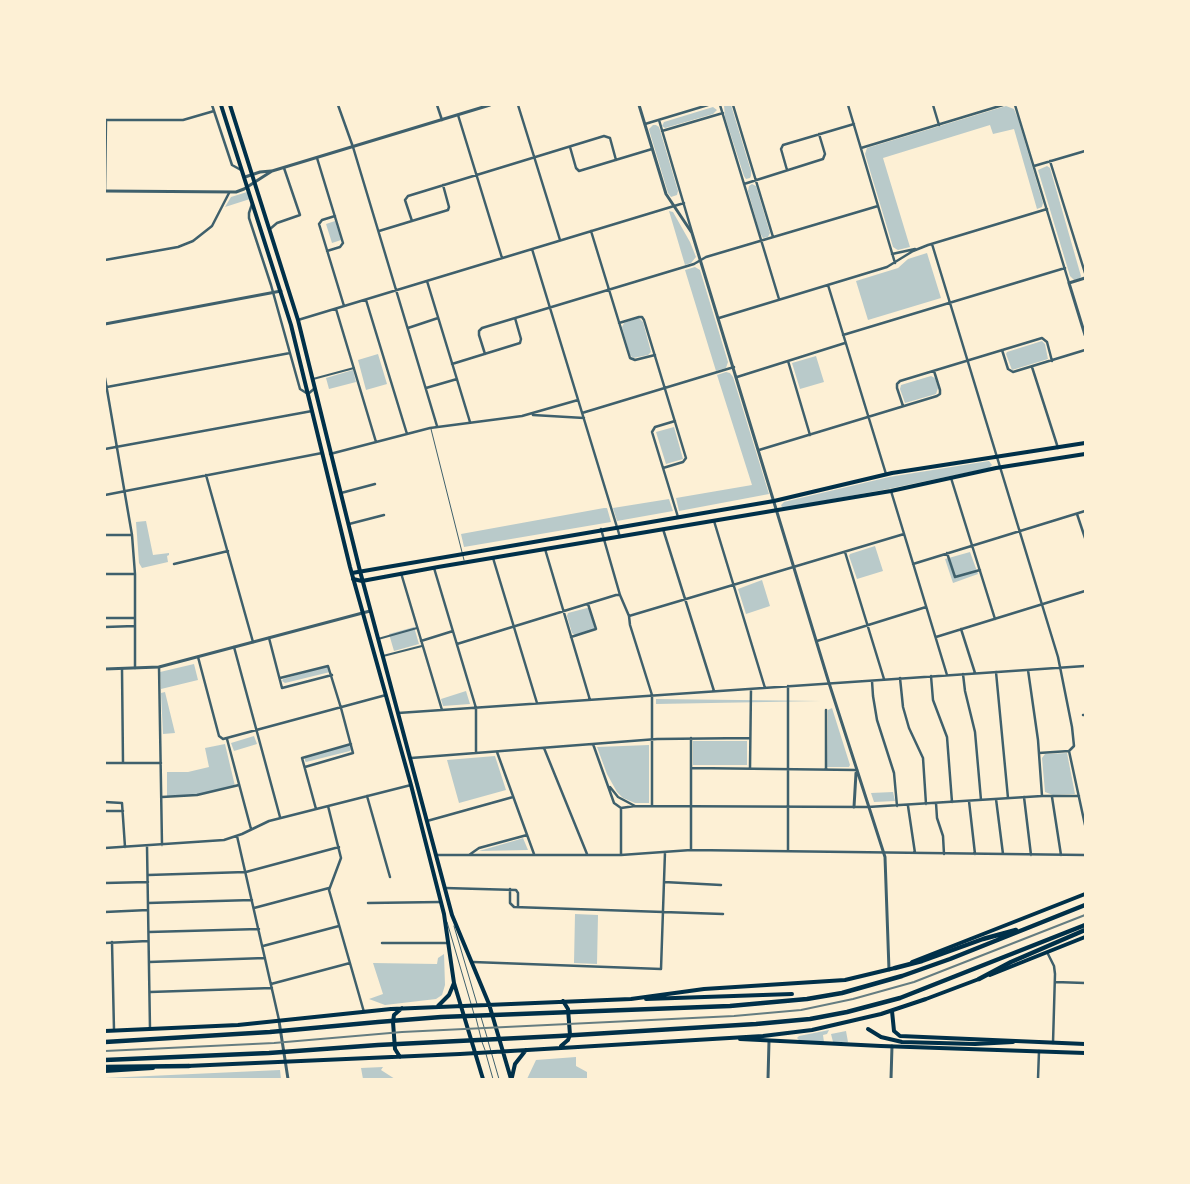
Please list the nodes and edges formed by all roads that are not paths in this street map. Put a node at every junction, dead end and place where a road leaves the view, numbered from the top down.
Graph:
1 (212, 105) edge
2 (221, 105) edge
3 (230, 105) edge
4 (338, 105) edge
5 (437, 105) edge
6 (490, 105) edge
7 (518, 105) edge
8 (639, 105) edge
9 (708, 105) edge
10 (720, 105) edge
11 (733, 105) edge
12 (848, 105) edge
13 (933, 105) edge
14 (1001, 105) edge
15 (1015, 105) edge
16 (214, 111) junction
17 (723, 113) junction
18 (458, 115) junction
19 (105, 120) edge
20 (442, 120) junction
21 (659, 120) junction
22 (645, 124) junction
23 (854, 124) junction
24 (939, 125) junction
25 (662, 131) junction
26 (819, 134) junction
27 (570, 146) junction
28 (353, 147) junction
29 (861, 148) junction
30 (652, 149) junction
31 (1085, 151) edge
32 (534, 157) junction
33 (317, 158) junction
34 (616, 160) junction
35 (1050, 161) junction
36 (1034, 166) junction
37 (284, 168) junction
38 (787, 170) junction
39 (243, 171) junction
40 (272, 172) junction
41 (253, 174) junction
42 (476, 175) junction
43 (244, 177) junction
44 (756, 180) junction
45 (255, 181) junction
46 (744, 184) junction
47 (443, 186) junction
48 (248, 187) junction
49 (105, 191) edge
50 (229, 193) junction
51 (253, 203) junction
52 (684, 203) junction
53 (673, 206) junction
54 (878, 206) junction
55 (1047, 209) junction
56 (335, 216) junction
57 (268, 220) junction
58 (412, 221) junction
59 (277, 222) junction
60 (270, 229) junction
61 (591, 231) junction
62 (378, 232) junction
63 (692, 233) junction
64 (773, 237) junction
65 (560, 240) junction
66 (761, 241) junction
67 (932, 244) junction
68 (918, 248) junction
69 (532, 249) junction
70 (327, 251) junction
71 (892, 254) junction
72 (502, 258) junction
73 (105, 260) edge
74 (701, 260) junction
75 (895, 263) junction
76 (1064, 268) junction
77 (1085, 273) edge
78 (1085, 278) edge
79 (427, 281) junction
80 (1069, 283) junction
81 (828, 285) junction
82 (281, 290) junction
83 (396, 290) junction
84 (609, 290) junction
85 (273, 292) junction
86 (291, 294) junction
87 (779, 299) junction
88 (366, 300) junction
89 (950, 302) junction
90 (344, 306) junction
91 (550, 308) junction
92 (336, 309) junction
93 (438, 318) junction
94 (515, 318) junction
95 (719, 318) junction
96 (298, 320) junction
97 (619, 323) junction
98 (105, 324) edge
99 (408, 328) junction
100 (843, 335) junction
101 (1085, 335) edge
102 (846, 343) junction
103 (1002, 350) junction
104 (1085, 350) edge
105 (290, 353) junction
106 (485, 354) junction
107 (655, 355) junction
108 (1052, 360) junction
109 (788, 361) junction
110 (968, 361) junction
111 (452, 364) junction
112 (734, 367) junction
113 (1032, 367) junction
114 (354, 368) junction
115 (934, 371) junction
116 (736, 377) junction
117 (105, 378) edge
118 (313, 379) junction
119 (457, 379) junction
120 (107, 387) junction
121 (315, 388) junction
122 (426, 388) junction
123 (665, 388) junction
124 (308, 394) junction
125 (578, 400) junction
126 (903, 406) junction
127 (312, 411) junction
128 (582, 413) junction
129 (529, 414) junction
130 (868, 417) junction
131 (584, 418) junction
132 (675, 421) junction
133 (470, 422) junction
134 (437, 426) junction
135 (430, 428) junction
136 (407, 434) junction
137 (810, 435) junction
138 (376, 442) junction
139 (1085, 444) edge
140 (118, 447) junction
141 (1058, 448) junction
142 (105, 449) edge
143 (759, 450) junction
144 (322, 453) junction
145 (330, 454) junction
146 (1085, 454) edge
147 (997, 457) junction
148 (1000, 467) junction
149 (663, 468) junction
150 (206, 474) junction
151 (886, 474) junction
152 (951, 478) junction
153 (375, 484) dead end
154 (126, 491) junction
155 (891, 491) junction
156 (340, 493) junction
157 (105, 495) edge
158 (774, 501) junction
159 (777, 510) junction
160 (1085, 511) edge
161 (1077, 514) junction
162 (384, 515) dead end
163 (678, 516) junction
164 (714, 521) junction
165 (348, 524) junction
166 (617, 527) junction
167 (601, 529) junction
168 (663, 529) junction
169 (1020, 531) junction
170 (904, 534) junction
171 (105, 535) edge
172 (132, 535) junction
173 (620, 537) junction
174 (1085, 538) edge
175 (604, 540) junction
176 (972, 546) junction
177 (545, 549) junction
178 (228, 551) junction
179 (845, 552) junction
180 (463, 553) junction
181 (947, 553) junction
182 (493, 558) junction
183 (465, 562) junction
184 (174, 564) dead end
185 (913, 564) junction
186 (794, 567) junction
187 (434, 568) junction
188 (980, 570) junction
189 (360, 571) junction
190 (352, 573) junction
191 (401, 573) junction
192 (105, 574) edge
193 (135, 574) junction
194 (353, 579) junction
195 (362, 581) junction
196 (733, 586) junction
197 (1085, 591) edge
198 (620, 595) junction
199 (685, 600) junction
200 (588, 604) junction
201 (1042, 604) junction
202 (926, 607) junction
203 (370, 611) junction
204 (563, 611) junction
205 (362, 613) junction
206 (630, 616) junction
207 (105, 618) edge
208 (135, 618) junction
209 (995, 619) junction
210 (867, 625) junction
211 (105, 626) edge
212 (135, 626) junction
213 (514, 626) junction
214 (417, 628) junction
215 (961, 629) junction
216 (453, 631) junction
217 (935, 637) junction
218 (269, 638) junction
219 (571, 638) junction
220 (378, 639) junction
221 (421, 641) junction
222 (817, 641) junction
223 (252, 642) junction
224 (457, 644) junction
225 (423, 645) junction
226 (234, 647) junction
227 (383, 656) junction
228 (198, 657) junction
229 (1085, 666) edge
230 (159, 667) junction
231 (1060, 667) junction
232 (122, 668) junction
233 (135, 668) junction
234 (105, 669) edge
235 (1028, 670) junction
236 (996, 672) junction
237 (975, 673) junction
238 (332, 674) junction
239 (963, 674) junction
240 (947, 675) junction
241 (931, 676) junction
242 (280, 678) junction
243 (900, 678) junction
244 (872, 680) junction
245 (884, 680) junction
246 (829, 683) junction
247 (788, 686) junction
248 (765, 688) junction
249 (751, 689) junction
250 (714, 691) junction
251 (386, 694) junction
252 (652, 696) junction
253 (590, 700) junction
254 (538, 703) junction
255 (341, 708) junction
256 (476, 708) junction
257 (442, 710) junction
258 (826, 710) dead end
259 (398, 713) junction
260 (256, 731) junction
261 (691, 738) junction
262 (750, 738) junction
263 (227, 739) junction
264 (652, 739) junction
265 (350, 744) junction
266 (593, 744) junction
267 (544, 748) junction
268 (1069, 750) junction
269 (497, 752) junction
270 (476, 753) junction
271 (1040, 753) junction
272 (411, 758) junction
273 (161, 762) junction
274 (105, 763) edge
275 (123, 763) junction
276 (305, 767) junction
277 (691, 768) junction
278 (750, 768) junction
279 (788, 769) junction
280 (826, 769) junction
281 (857, 770) junction
282 (608, 783) junction
283 (239, 785) junction
284 (411, 785) junction
285 (367, 796) junction
286 (513, 796) junction
287 (1042, 796) junction
288 (1078, 796) junction
289 (162, 797) junction
290 (1024, 797) junction
291 (1052, 797) junction
292 (1008, 798) junction
293 (996, 799) junction
294 (981, 800) junction
295 (969, 801) junction
296 (105, 802) edge
297 (952, 802) junction
298 (936, 803) junction
299 (926, 804) junction
300 (908, 805) junction
301 (328, 806) junction
302 (635, 806) junction
303 (652, 806) junction
304 (897, 806) junction
305 (691, 807) junction
306 (788, 807) junction
307 (854, 807) junction
308 (621, 808) junction
309 (868, 808) junction
310 (316, 809) junction
311 (105, 811) edge
312 (123, 811) junction
313 (280, 818) junction
314 (427, 821) junction
315 (1085, 825) edge
316 (251, 830) junction
317 (528, 835) junction
318 (238, 836) junction
319 (148, 846) junction
320 (162, 846) junction
321 (125, 847) junction
322 (339, 847) junction
323 (105, 848) edge
324 (691, 850) junction
325 (788, 851) junction
326 (665, 852) junction
327 (883, 853) junction
328 (915, 853) junction
329 (534, 854) junction
330 (587, 854) junction
331 (621, 854) junction
332 (944, 854) junction
333 (975, 854) junction
334 (1002, 854) junction
335 (1031, 854) junction
336 (436, 855) junction
337 (469, 855) junction
338 (1061, 855) junction
339 (1085, 855) edge
340 (246, 872) junction
341 (148, 875) junction
342 (390, 877) dead end
343 (148, 882) junction
344 (664, 882) junction
345 (105, 883) edge
346 (721, 885) dead end
347 (329, 888) junction
348 (445, 888) junction
349 (510, 889) junction
350 (1085, 894) edge
351 (252, 900) junction
352 (441, 902) junction
353 (368, 903) dead end
354 (148, 904) junction
355 (1085, 904) edge
356 (518, 907) junction
357 (254, 908) junction
358 (148, 910) junction
359 (105, 912) edge
360 (663, 912) junction
361 (444, 914) junction
362 (723, 914) dead end
363 (452, 915) junction
364 (1085, 925) edge
365 (339, 926) junction
366 (1030, 927) junction
367 (259, 929) junction
368 (1085, 930) edge
369 (149, 932) junction
370 (1085, 937) edge
371 (149, 941) junction
372 (112, 942) junction
373 (105, 943) edge
374 (382, 943) dead end
375 (448, 943) junction
376 (263, 946) junction
377 (1047, 952) junction
378 (265, 958) junction
379 (149, 962) junction
380 (350, 962) junction
381 (472, 962) junction
382 (895, 968) junction
383 (889, 970) junction
384 (979, 979) junction
385 (1055, 982) junction
386 (454, 983) junction
387 (271, 984) junction
388 (1085, 984) edge
389 (272, 988) junction
390 (150, 992) junction
391 (792, 994) dead end
392 (631, 999) junction
393 (562, 1001) junction
394 (472, 1005) junction
395 (478, 1005) junction
396 (438, 1006) junction
397 (460, 1006) junction
398 (490, 1007) junction
399 (402, 1008) junction
400 (892, 1011) junction
401 (364, 1012) junction
402 (280, 1024) junction
403 (150, 1029) junction
404 (868, 1029) dead end
405 (114, 1030) junction
406 (105, 1031) edge
407 (736, 1038) junction
408 (769, 1041) junction
409 (105, 1042) edge
410 (1013, 1042) junction
411 (1053, 1043) junction
412 (1085, 1044) edge
413 (892, 1046) junction
414 (559, 1047) junction
415 (526, 1050) junction
416 (1039, 1051) junction
417 (492, 1052) junction
418 (503, 1052) junction
419 (1085, 1052) edge
420 (486, 1053) junction
421 (474, 1054) junction
422 (400, 1057) junction
423 (105, 1060) edge
424 (285, 1060) junction
425 (189, 1066) junction
426 (105, 1067) edge
427 (105, 1071) edge
428 (288, 1079) edge
429 (482, 1079) edge
430 (493, 1079) edge
431 (499, 1079) edge
432 (511, 1079) edge
433 (768, 1079) edge
434 (891, 1079) edge
435 (1038, 1079) edge

1 - 16 street
2 - 39 main road
3 - 41 main road
4 - 28 street
5 - 20 street
6 - 18 street
7 - 32 street
8 - 22 street
9 - 21 street
10 - 17 street
11 - 44 street
12 - 23 street
13 - 24 street
14 - 24 street
15 - 36 street
16 - 19 street
16 - 39 street
17 - 25 street
17 - 46 street
18 - 20 street
18 - 42 street
19 - 49 street
20 - 28 street
21 - 22 street
21 - 25 street
22 - 30 street
23 - 26 street
23 - 29 street
24 - 29 street
25 - 52 street
26 - 38 street
26 - 38 street
27 - 32 street
27 - 34 street
27 - 34 street
28 - 33 street
28 - 62 street
29 - 54 street
30 - 34 street
30 - 53 street
31 - 35 street
32 - 42 street
32 - 65 street
33 - 37 street
33 - 56 street
35 - 36 street
35 - 77 street
36 - 55 street
37 - 40 street
37 - 59 street
38 - 44 street
39 - 43 main road
40 - 41 street
40 - 45 street
41 - 43 street
41 - 45 main road
42 - 47 street
42 - 72 street
43 - 48 main road
44 - 46 street
44 - 64 street
45 - 48 street
45 - 57 main road
46 - 66 street
47 - 58 street
47 - 58 street
48 - 50 street
48 - 51 main road
49 - 50 street
50 - 73 street
51 - 82 main road
51 - 85 street
52 - 53 street
52 - 63 street
53 - 61 street
53 - 63 street
54 - 64 street
54 - 71 street
55 - 67 street
55 - 76 street
56 - 70 street
56 - 70 street
57 - 59 street
57 - 60 main road
58 - 62 street
59 - 60 street
60 - 86 main road
61 - 65 street
61 - 84 street
62 - 83 street
63 - 74 street
64 - 66 street
65 - 69 street
66 - 74 street
66 - 87 street
67 - 68 street
67 - 89 street
68 - 71 street
68 - 75 street
69 - 72 street
69 - 91 street
70 - 90 street
71 - 75 street
72 - 79 street
74 - 84 street
74 - 95 street
75 - 81 street
76 - 80 street
76 - 89 street
78 - 80 street
79 - 83 street
79 - 93 street
80 - 101 street
81 - 87 street
81 - 100 street
82 - 85 street
82 - 86 main road
82 - 124 main road
83 - 88 street
83 - 99 street
84 - 91 street
84 - 97 street
85 - 98 street
85 - 105 street
86 - 96 main road
87 - 95 street
88 - 90 street
88 - 136 street
89 - 100 street
89 - 110 street
90 - 92 street
91 - 94 street
91 - 125 street
92 - 96 street
92 - 114 street
93 - 99 street
93 - 111 street
94 - 106 street
94 - 106 street
95 - 112 street
96 - 118 main road
97 - 107 street
97 - 107 street
99 - 122 street
100 - 102 street
102 - 109 street
102 - 130 street
103 - 108 street
103 - 110 street
103 - 113 street
104 - 108 street
105 - 120 street
105 - 124 street
106 - 111 street
107 - 123 street
108 - 113 street
109 - 116 street
109 - 137 street
110 - 115 street
110 - 147 street
111 - 119 street
112 - 116 street
112 - 123 street
113 - 141 street
114 - 118 street
114 - 138 street
115 - 126 street
115 - 126 street
116 - 143 street
117 - 120 street
118 - 121 main road
119 - 122 street
119 - 133 street
120 - 140 street
121 - 124 street
121 - 145 main road
122 - 134 street
123 - 128 street
123 - 132 street
124 - 127 main road
125 - 128 street
125 - 129 street
126 - 130 street
127 - 140 street
127 - 144 main road
128 - 131 street
129 - 131 street
129 - 133 street
130 - 137 street
130 - 151 street
131 - 166 street
132 - 149 street
132 - 149 street
133 - 134 street
134 - 135 street
135 - 136 street
135 - 180 lane
136 - 138 street
137 - 143 street
138 - 145 street
139 - 141 main road
140 - 142 street
140 - 154 street
141 - 147 main road
143 - 158 street
144 - 150 street
144 - 190 main road
145 - 156 main road
146 - 148 main road
147 - 148 street
147 - 151 main road
148 - 152 main road
148 - 169 street
149 - 163 street
150 - 154 street
150 - 178 street
151 - 158 main road
152 - 155 main road
152 - 176 street
153 - 156 street
154 - 157 street
154 - 172 street
155 - 159 main road
155 - 170 street
156 - 165 main road
158 - 159 street
158 - 163 main road
159 - 164 main road
159 - 186 street
160 - 161 street
161 - 169 street
161 - 174 street
162 - 165 street
163 - 166 main road
164 - 168 main road
164 - 196 street
165 - 189 main road
166 - 167 main road
166 - 173 street
167 - 175 street
167 - 180 main road
168 - 173 main road
168 - 199 street
169 - 176 street
169 - 201 street
170 - 179 street
170 - 185 street
171 - 172 street
172 - 193 street
173 - 175 main road
175 - 177 main road
175 - 198 street
176 - 181 street
176 - 188 street
177 - 182 main road
177 - 204 street
178 - 184 street
178 - 223 street
179 - 186 street
179 - 210 street
180 - 183 lane
180 - 189 main road
181 - 185 street
181 - 188 street
182 - 183 main road
182 - 213 street
183 - 187 main road
185 - 202 street
186 - 196 street
186 - 222 street
187 - 191 main road
187 - 216 street
188 - 209 street
189 - 190 main road
189 - 195 main road
190 - 194 main road
191 - 195 main road
191 - 214 street
192 - 193 street
193 - 208 street
194 - 195 main road
194 - 205 main road
195 - 203 main road
196 - 199 street
196 - 248 street
197 - 201 street
198 - 200 street
198 - 206 street
199 - 206 street
199 - 250 street
200 - 204 street
200 - 219 street
201 - 209 street
201 - 231 street
202 - 210 street
202 - 217 street
203 - 205 street
203 - 220 main road
204 - 213 street
204 - 219 street
205 - 218 street
205 - 251 main road
206 - 252 street
207 - 208 street
208 - 212 street
209 - 215 street
210 - 222 street
210 - 245 street
211 - 212 street
212 - 233 street
213 - 224 street
213 - 254 street
214 - 220 street
214 - 221 street
215 - 217 street
215 - 237 street
216 - 221 street
216 - 224 street
217 - 240 street
218 - 223 street
218 - 242 street
219 - 253 street
220 - 227 main road
221 - 225 street
222 - 246 street
223 - 226 street
224 - 256 street
225 - 227 street
225 - 257 street
226 - 228 street
226 - 260 street
227 - 259 main road
228 - 230 street
228 - 263 street
229 - 231 street
230 - 233 street
230 - 273 street
231 - 235 street
231 - 268 street
232 - 233 street
232 - 234 street
232 - 275 street
235 - 236 street
235 - 271 street
236 - 237 street
236 - 292 street
237 - 239 street
238 - 242 street
238 - 242 street
238 - 255 street
239 - 240 street
239 - 294 street
240 - 241 street
241 - 243 street
241 - 297 street
243 - 245 street
243 - 299 street
244 - 245 street
244 - 246 street
244 - 304 street
246 - 247 street
246 - 281 street
247 - 248 street
247 - 279 street
248 - 249 street
249 - 250 street
249 - 262 street
250 - 252 street
251 - 255 street
251 - 284 main road
252 - 253 street
252 - 264 street
253 - 254 street
254 - 256 street
255 - 260 street
255 - 265 street
256 - 257 street
256 - 270 street
257 - 259 street
258 - 280 street
259 - 272 main road
260 - 263 street
260 - 313 street
261 - 262 street
261 - 264 street
261 - 277 street
262 - 278 street
263 - 283 street
264 - 266 street
264 - 303 street
265 - 276 street
265 - 276 street
266 - 267 street
266 - 282 street
267 - 269 street
267 - 330 street
268 - 271 street
268 - 288 street
269 - 270 street
269 - 286 street
270 - 272 street
271 - 287 street
272 - 314 main road
273 - 275 street
273 - 289 street
274 - 275 street
276 - 310 street
277 - 278 street
277 - 305 street
278 - 279 street
279 - 280 street
279 - 306 street
280 - 281 street
281 - 307 street
281 - 309 street
282 - 302 street
282 - 308 street
283 - 289 street
283 - 316 street
284 - 285 street
284 - 352 main road
285 - 301 street
285 - 342 street
286 - 314 street
286 - 317 street
287 - 290 street
287 - 291 street
288 - 291 street
288 - 315 street
289 - 320 street
290 - 292 street
290 - 335 street
291 - 338 street
292 - 293 street
293 - 294 street
293 - 334 street
294 - 295 street
295 - 297 street
295 - 333 street
296 - 312 street
297 - 298 street
298 - 299 street
298 - 332 street
299 - 300 street
300 - 304 street
300 - 328 street
301 - 310 street
301 - 322 street
302 - 303 street
302 - 308 street
303 - 305 street
304 - 309 street
305 - 306 street
305 - 324 street
306 - 307 street
306 - 325 street
307 - 309 street
308 - 331 street
309 - 327 street
310 - 313 street
311 - 312 street
312 - 321 street
313 - 316 street
314 - 336 main road
316 - 318 street
317 - 329 street
317 - 337 street
318 - 320 street
318 - 340 street
319 - 320 street
319 - 321 street
319 - 341 street
321 - 323 street
322 - 340 street
322 - 347 street
324 - 325 street
324 - 326 street
325 - 327 street
326 - 331 street
326 - 344 street
327 - 328 street
327 - 383 street
328 - 332 street
329 - 330 street
329 - 337 street
330 - 331 street
332 - 333 street
333 - 334 street
334 - 335 street
335 - 338 street
336 - 337 street
336 - 348 main road
338 - 339 street
340 - 341 street
340 - 351 street
341 - 343 street
343 - 345 street
343 - 354 street
344 - 346 street
344 - 360 street
347 - 357 street
347 - 365 street
348 - 349 street
348 - 363 main road
349 - 356 street
349 - 356 street
350 - 382 main road
351 - 354 street
351 - 357 street
352 - 353 street
352 - 361 main road
354 - 358 street
355 - 366 highway
356 - 360 street
357 - 367 street
358 - 359 street
358 - 369 street
360 - 362 street
360 - 381 street
361 - 375 main road
361 - 394 lane
363 - 381 main road
363 - 395 lane
364 - 423 highway
365 - 376 street
365 - 380 street
366 - 382 highway
366 - 409 highway
367 - 369 street
367 - 376 street
368 - 384 highway
369 - 371 street
370 - 377 main road
371 - 372 street
371 - 379 street
372 - 373 street
372 - 405 street
374 - 375 street
375 - 386 main road
376 - 378 street
377 - 384 main road
377 - 385 street
378 - 379 street
378 - 387 street
379 - 390 street
380 - 387 street
380 - 401 street
381 - 398 main road
382 - 383 main road
383 - 392 main road
384 - 400 main road
385 - 388 street
385 - 411 street
386 - 396 main road
386 - 397 main road
387 - 389 street
389 - 390 street
389 - 402 street
390 - 403 street
391 - 392 main road
392 - 393 main road
393 - 398 main road
393 - 414 main road
394 - 395 main road
394 - 397 main road
394 - 420 lane
395 - 398 main road
395 - 417 lane
396 - 397 main road
396 - 399 main road
397 - 421 main road
398 - 418 main road
399 - 401 main road
399 - 422 main road
400 - 407 main road
400 - 410 main road
401 - 402 main road
402 - 403 main road
402 - 424 street
403 - 405 main road
404 - 410 main road
405 - 406 main road
407 - 408 main road
407 - 414 main road
408 - 413 main road
408 - 433 street
410 - 411 main road
411 - 412 main road
413 - 416 main road
413 - 434 street
414 - 415 main road
415 - 418 main road
415 - 432 main road
416 - 419 main road
416 - 435 street
417 - 418 main road
417 - 420 main road
417 - 431 lane
418 - 432 main road
420 - 421 main road
420 - 430 lane
421 - 422 main road
421 - 429 main road
422 - 424 main road
424 - 425 main road
424 - 428 street
425 - 426 highway
425 - 427 main road

